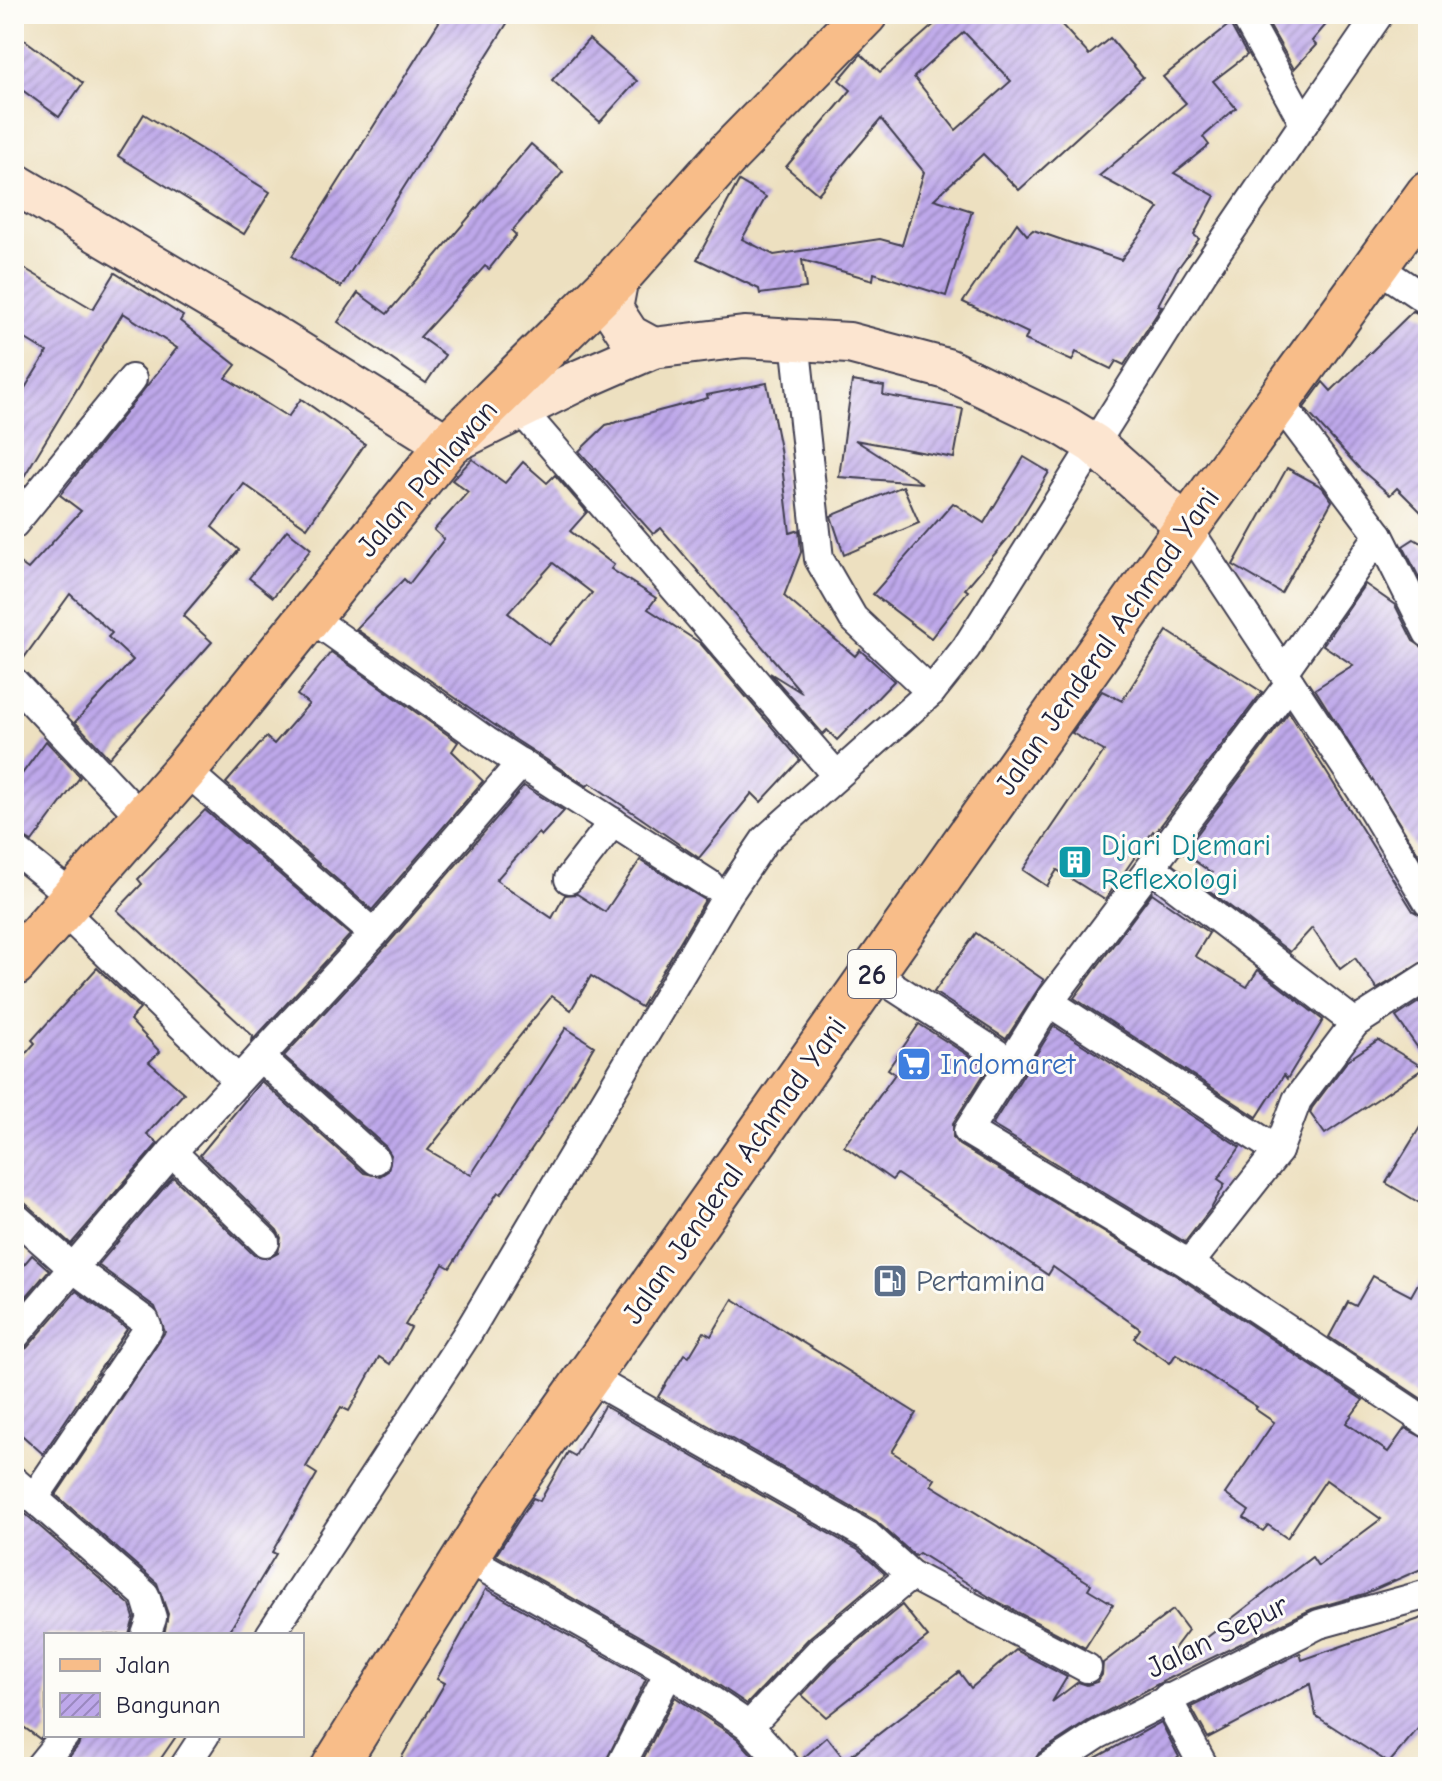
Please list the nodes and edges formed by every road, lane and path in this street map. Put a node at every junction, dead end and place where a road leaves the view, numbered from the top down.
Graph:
1 (865, 14) edge
2 (1244, 14) edge
3 (1379, 14) edge
4 (1304, 123) junction
5 (14, 183) edge
6 (1428, 194) edge
7 (1376, 266) junction
8 (618, 277) junction
9 (1428, 301) edge
10 (795, 340) junction
11 (653, 348) junction
12 (132, 379) dead end
13 (1278, 401) junction
14 (520, 409) junction
15 (1094, 444) junction
16 (448, 445) junction
17 (14, 524) edge
18 (1187, 527) junction
19 (1379, 535) junction
20 (310, 617) junction
21 (1428, 633) edge
22 (1286, 678) junction
23 (14, 682) edge
24 (931, 692) junction
25 (521, 763) junction
26 (185, 770) junction
27 (836, 775) junction
28 (142, 818) junction
29 (613, 822) junction
30 (14, 849) edge
31 (1152, 868) junction
32 (569, 879) dead end
33 (709, 884) dead end
34 (1428, 902) edge
35 (68, 903) junction
36 (374, 934) junction
37 (14, 964) edge
38 (873, 973) junction
39 (1428, 976) edge
40 (1049, 1002) junction
41 (1355, 1023) junction
42 (260, 1057) junction
43 (1011, 1063) junction
44 (237, 1079) junction
45 (1278, 1151) junction
46 (172, 1152) junction
47 (375, 1160) dead end
48 (14, 1216) edge
49 (265, 1242) dead end
50 (1189, 1264) junction
51 (73, 1268) junction
52 (14, 1337) edge
53 (588, 1377) junction
54 (1428, 1423) edge
55 (24, 1490) edge
56 (465, 1557) junction
57 (911, 1575) junction
58 (1428, 1594) edge
59 (147, 1633) edge
60 (271, 1633) edge
61 (1087, 1668) dead end
62 (669, 1672) junction
63 (1167, 1698) junction
64 (749, 1726) junction
65 (63, 1737) edge
66 (204, 1737) edge
67 (39, 1767) edge
68 (184, 1767) edge
69 (334, 1767) edge
70 (620, 1767) edge
71 (786, 1767) edge
72 (1048, 1767) edge
73 (1204, 1767) edge

1 - 8 main road, Jalan Pahlawan
2 - 4 street
3 - 4 street
4 - 15 street
5 - 16 main road
6 - 7 main road, Jalan Jenderal Achmad Yani / 26
7 - 9 street
7 - 13 main road, Jalan Jenderal Achmad Yani / 26
8 - 11 main road
8 - 16 main road, Jalan Pahlawan
10 - 11 main road
10 - 15 main road
10 - 24 street
11 - 14 main road
12 - 17 street
13 - 18 main road, Jalan Jenderal Achmad Yani / 26
13 - 19 street
14 - 16 main road
14 - 27 street
15 - 18 main road
15 - 24 street
16 - 20 main road, Jalan Pahlawan
18 - 22 street
18 - 38 main road, Jalan Jenderal Achmad Yani / 26
19 - 21 street
19 - 22 street
20 - 25 street
20 - 26 main road, Jalan Pahlawan
22 - 31 street
22 - 34 street
23 - 28 street
24 - 27 street
25 - 29 street
25 - 36 street
26 - 28 main road, Jalan Pahlawan
26 - 36 street
27 - 60 street
28 - 35 main road, Jalan Pahlawan
29 - 32 street
29 - 33 street
30 - 35 street
31 - 40 street
31 - 41 street
35 - 37 main road, Jalan Pahlawan
35 - 44 street
36 - 42 street
38 - 43 street
38 - 53 main road, Jalan Jenderal Achmad Yani / 26
39 - 41 street
40 - 43 street
40 - 45 street
41 - 45 street
42 - 44 street
42 - 47 street
43 - 50 street
44 - 46 street
45 - 50 street
46 - 49 street
46 - 51 street
48 - 51 street
50 - 54 street
51 - 52 street
51 - 55 street
53 - 56 main road, Jalan Jenderal Achmad Yani / 26
53 - 57 street
55 - 59 street
56 - 62 street
56 - 69 main road, Jalan Jenderal Achmad Yani / 26
57 - 61 street
57 - 64 street
58 - 63 street, Jalan Sepur
62 - 64 street
62 - 70 street
63 - 72 street, Jalan Sepur
63 - 73 street
64 - 71 street
65 - 67 street
66 - 68 street

